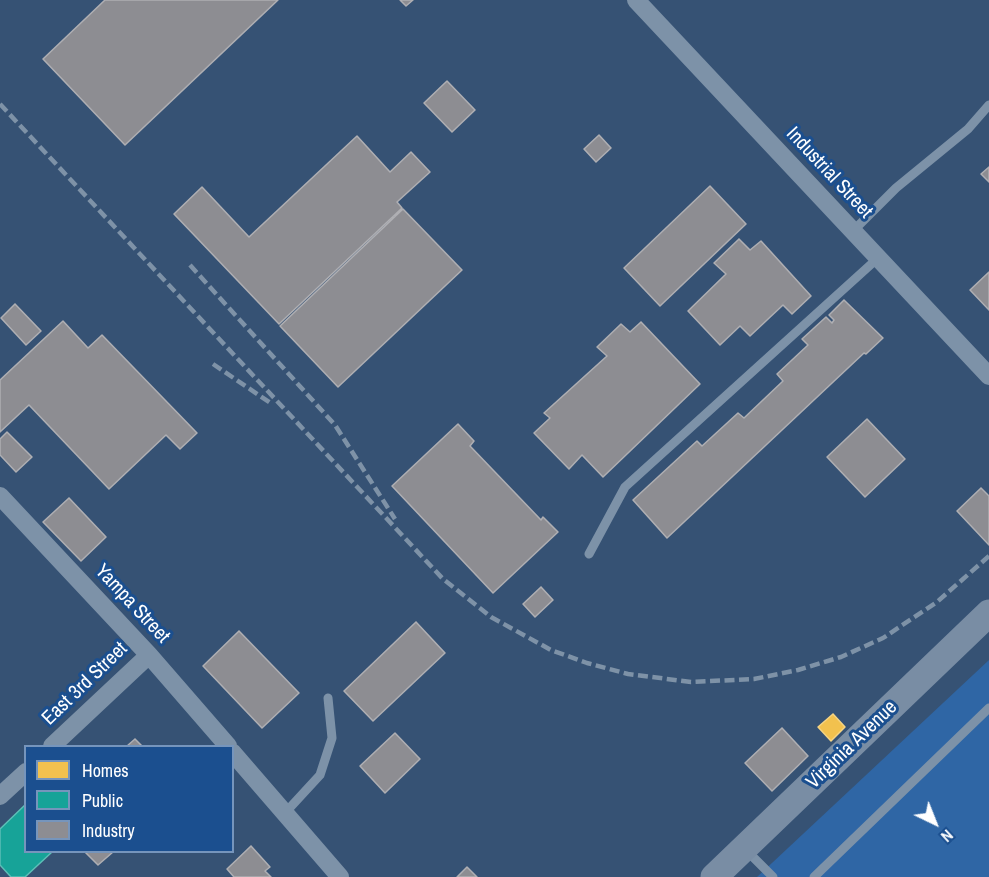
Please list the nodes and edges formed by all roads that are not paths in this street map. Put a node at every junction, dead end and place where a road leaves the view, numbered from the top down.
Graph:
1 (636, 0) edge
2 (989, 105) edge
3 (853, 231) junction
4 (878, 258) junction
5 (989, 376) edge
6 (0, 495) edge
7 (589, 554) dead end
8 (989, 612) edge
9 (149, 655) junction
10 (328, 698) dead end
11 (989, 708) edge
12 (54, 745) edge
13 (226, 745) edge
14 (234, 754) edge
15 (24, 774) edge
16 (0, 796) edge
17 (285, 813) junction
18 (744, 848) junction
19 (340, 877) edge
20 (714, 877) edge
21 (773, 877) edge
22 (814, 877) edge

1 - 3 street, Industrial Street
2 - 3 lane
3 - 4 street, Industrial Street
4 - 5 street, Industrial Street
4 - 7 lane
6 - 9 street, Yampa Street
8 - 18 street, Virginia Avenue
9 - 12 street, East 3rd Street
9 - 13 street, Yampa Street
10 - 17 lane
11 - 22 lane
14 - 17 street
15 - 16 street
17 - 19 street
18 - 20 street, Virginia Avenue
18 - 21 lane

